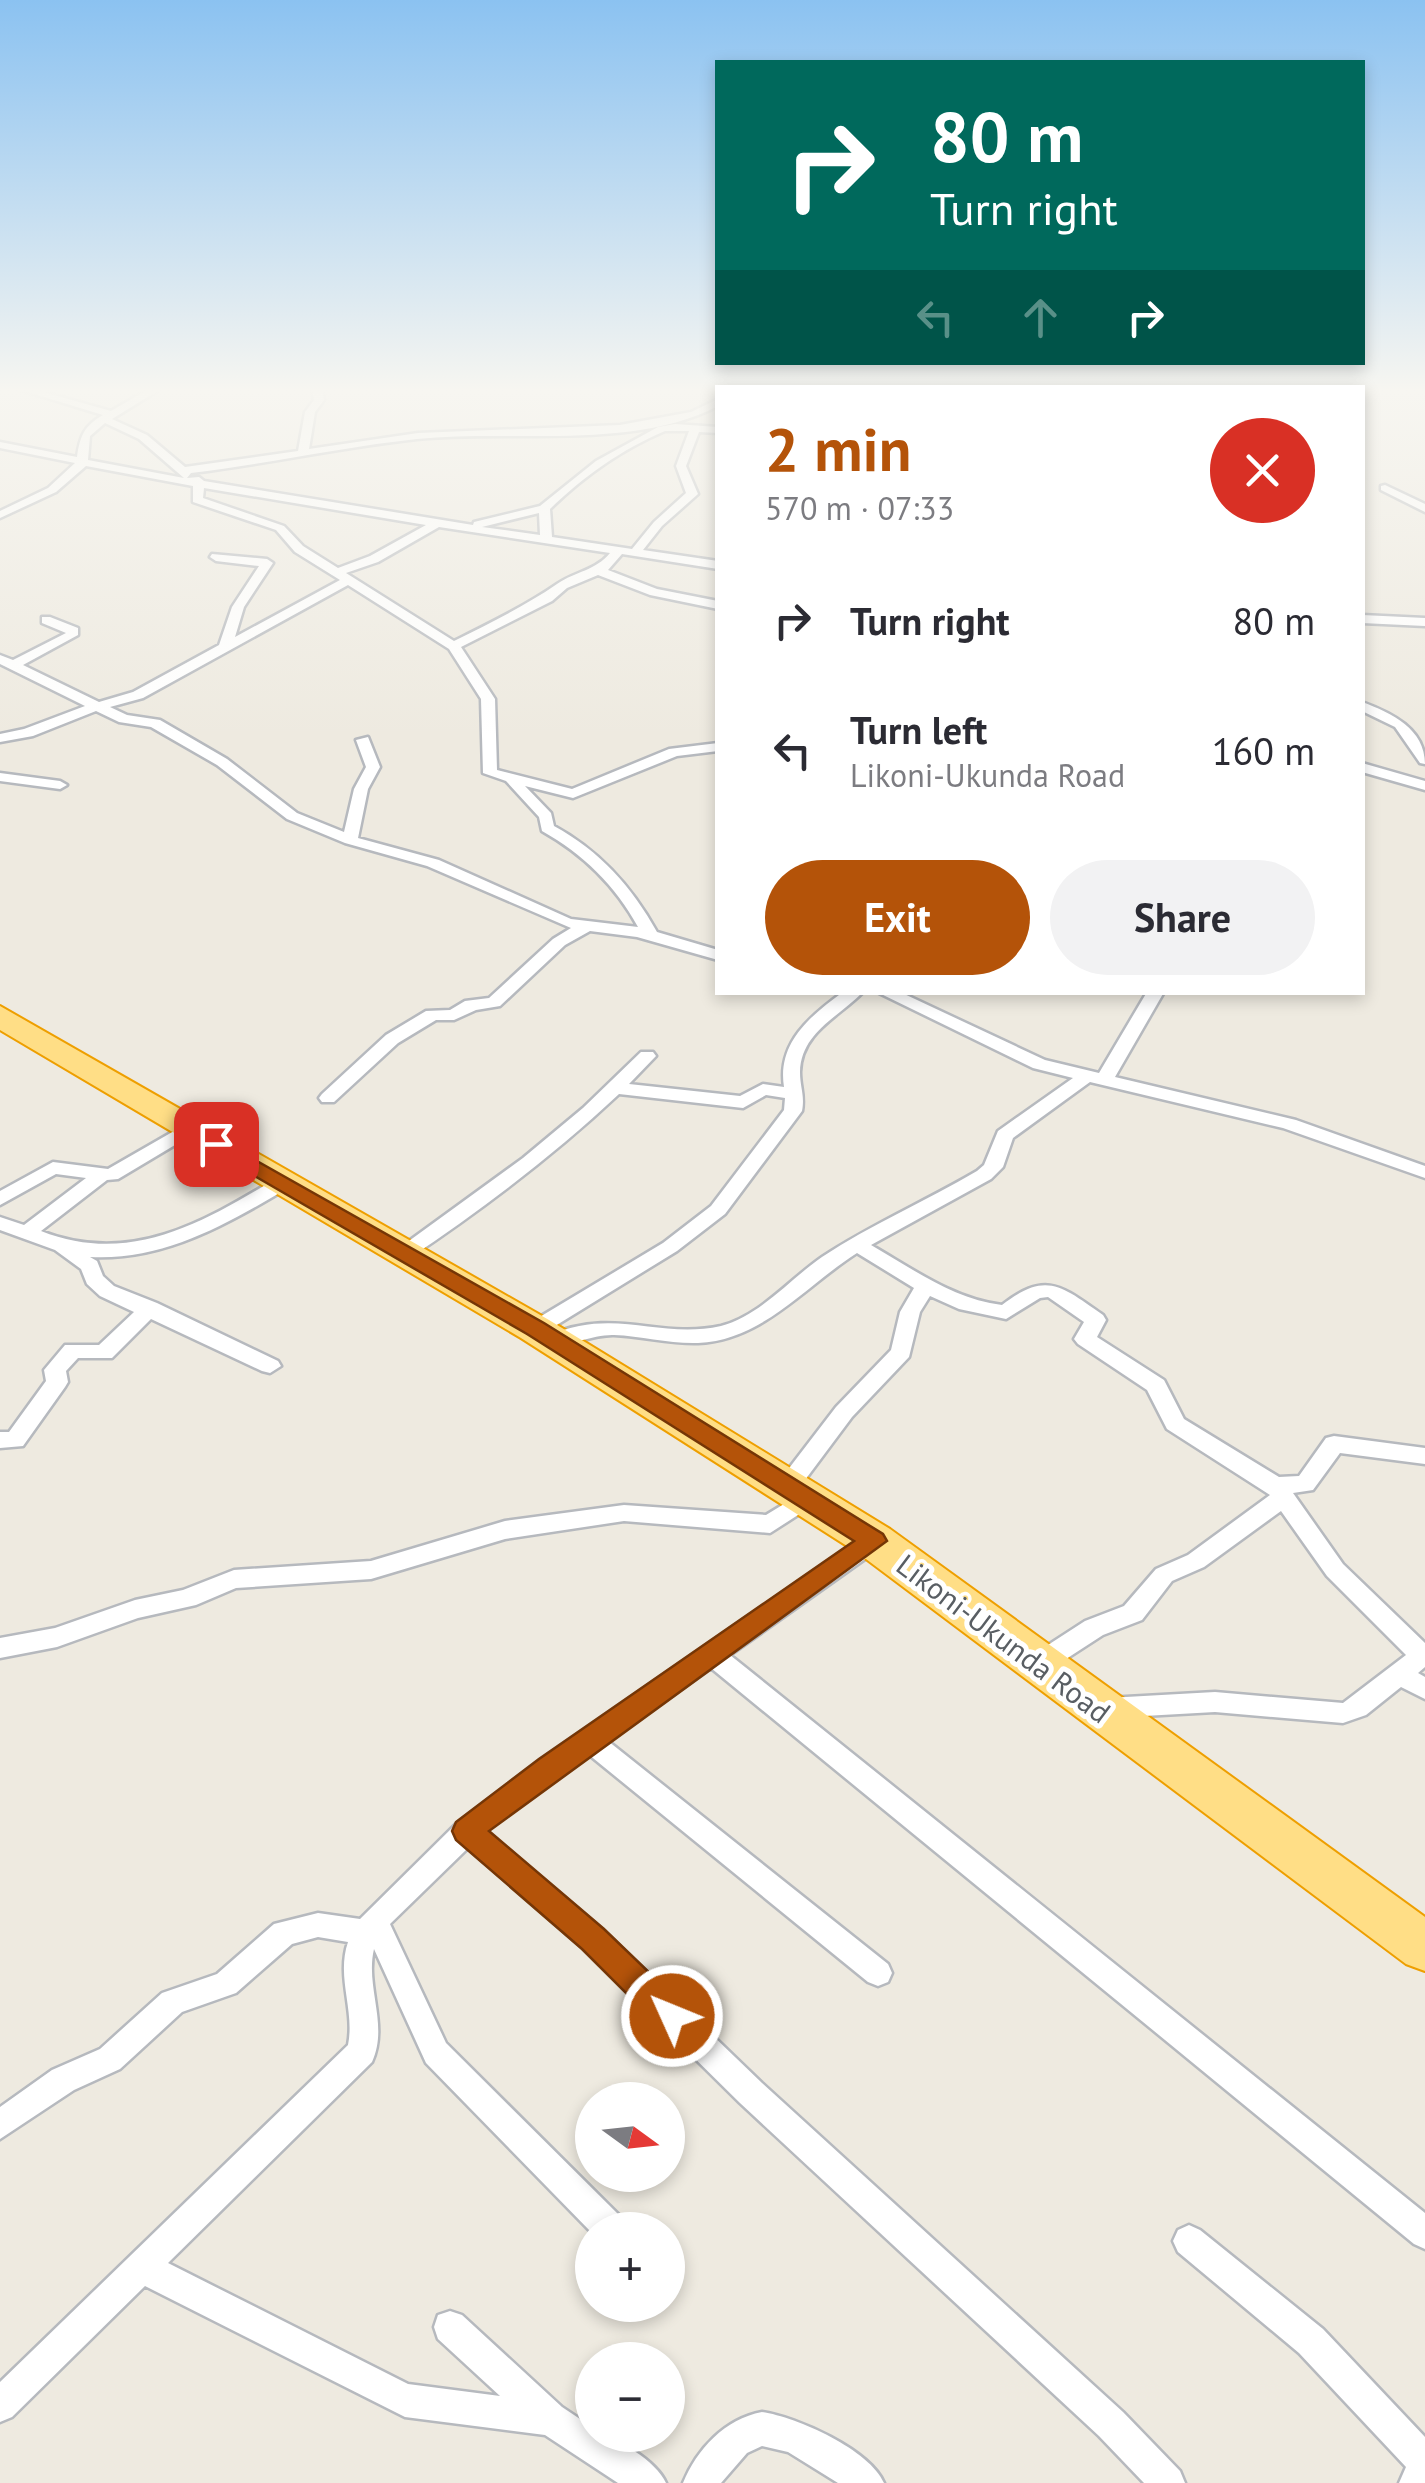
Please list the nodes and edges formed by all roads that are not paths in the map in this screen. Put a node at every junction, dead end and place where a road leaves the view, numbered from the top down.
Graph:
1 (215, 506) edge
2 (286, 506) edge
3 (323, 506) edge
4 (546, 506) edge
5 (679, 506) edge
6 (544, 508) junction
7 (441, 521) junction
8 (469, 526) junction
9 (280, 528) junction
10 (546, 540) junction
11 (619, 550) junction
12 (635, 553) junction
13 (216, 557) dead end
14 (715, 565) edge
15 (599, 571) junction
16 (343, 576) junction
17 (715, 604) edge
18 (1365, 618) edge
19 (46, 620) dead end
20 (1425, 622) edge
21 (454, 646) junction
22 (225, 647) junction
23 (7, 662) edge
24 (97, 705) junction
25 (1365, 707) edge
26 (0, 738) edge
27 (363, 740) dead end
28 (715, 747) edge
29 (1425, 760) edge
30 (1365, 768) edge
31 (0, 778) edge
32 (514, 782) junction
33 (60, 785) dead end
34 (1425, 786) edge
35 (350, 840) junction
36 (585, 927) junction
37 (650, 935) junction
38 (715, 954) edge
39 (850, 995) edge
40 (891, 995) edge
41 (1154, 995) edge
42 (0, 1016) edge
43 (647, 1056) dead end
44 (1094, 1079) junction
45 (616, 1088) junction
46 (796, 1095) junction
47 (328, 1098) dead end
48 (188, 1128) junction
49 (1425, 1172) edge
50 (101, 1176) junction
51 (284, 1182) junction
52 (0, 1198) edge
53 (0, 1223) edge
54 (26, 1233) junction
55 (55, 1244) junction
56 (858, 1246) junction
57 (401, 1254) junction
58 (926, 1285) junction
59 (150, 1308) junction
60 (544, 1335) junction
61 (270, 1366) dead end
62 (0, 1440) edge
63 (1425, 1456) edge
64 (798, 1492) junction
65 (1279, 1492) junction
66 (874, 1541) junction
67 (0, 1648) edge
68 (1423, 1654) edge
69 (713, 1656) junction
70 (1040, 1663) junction
71 (1399, 1674) junction
72 (1425, 1689) edge
73 (1096, 1709) junction
74 (591, 1742) junction
75 (467, 1831) junction
76 (370, 1927) junction
77 (1425, 1947) edge
78 (878, 1973) dead end
79 (0, 2125) edge
80 (594, 2212) edge
81 (1425, 2233) edge
82 (1189, 2241) dead end
83 (140, 2266) junction
84 (450, 2327) dead end
85 (0, 2405) edge
86 (550, 2420) junction
87 (1425, 2462) edge
88 (1425, 2470) edge
89 (650, 2483) edge
90 (700, 2483) edge
91 (867, 2483) edge
92 (1168, 2483) edge
93 (1416, 2483) edge

1 - 9 street
2 - 9 street
3 - 7 street
4 - 6 street
5 - 12 street
6 - 8 street
6 - 10 street
7 - 8 street
7 - 16 street
8 - 10 street
9 - 16 street
10 - 11 street
11 - 12 street
11 - 15 street
12 - 14 street
13 - 22 street
15 - 17 street
15 - 21 street
16 - 21 street
16 - 22 street
18 - 20 street
19 - 23 street
21 - 32 street
22 - 24 street
23 - 24 street
24 - 26 street
24 - 35 street
25 - 29 street
27 - 35 street
28 - 32 street
30 - 34 street
31 - 33 street
32 - 37 street
35 - 36 street
36 - 37 street
36 - 47 street
37 - 38 street
39 - 46 street
40 - 44 street
41 - 44 street
42 - 48 highway, Likoni-Ukunda Road
43 - 45 street
44 - 49 street
44 - 56 street
45 - 46 street
45 - 57 street
46 - 60 street
48 - 50 street
48 - 51 highway, Likoni-Ukunda Road
50 - 52 street
50 - 54 street
51 - 55 street
51 - 57 highway, Likoni-Ukunda Road
53 - 54 street
54 - 55 street
55 - 59 street
56 - 58 street
56 - 60 street
57 - 60 highway, Likoni-Ukunda Road
58 - 64 street
58 - 65 street
59 - 61 street
59 - 62 street
60 - 64 highway, Likoni-Ukunda Road
63 - 65 street
64 - 66 highway, Likoni-Ukunda Road
64 - 67 street
65 - 68 street
65 - 70 street
66 - 69 street
66 - 70 highway, Likoni-Ukunda Road
68 - 71 street
69 - 74 street
69 - 81 street
70 - 73 highway, Likoni-Ukunda Road
71 - 72 street
71 - 73 street
73 - 77 highway, Likoni-Ukunda Road
74 - 75 street
74 - 78 street
75 - 76 street
75 - 92 street
76 - 79 street
76 - 80 street
76 - 83 street
82 - 87 street
83 - 85 street
83 - 86 street
84 - 86 street
86 - 89 street
88 - 93 street
90 - 91 street

